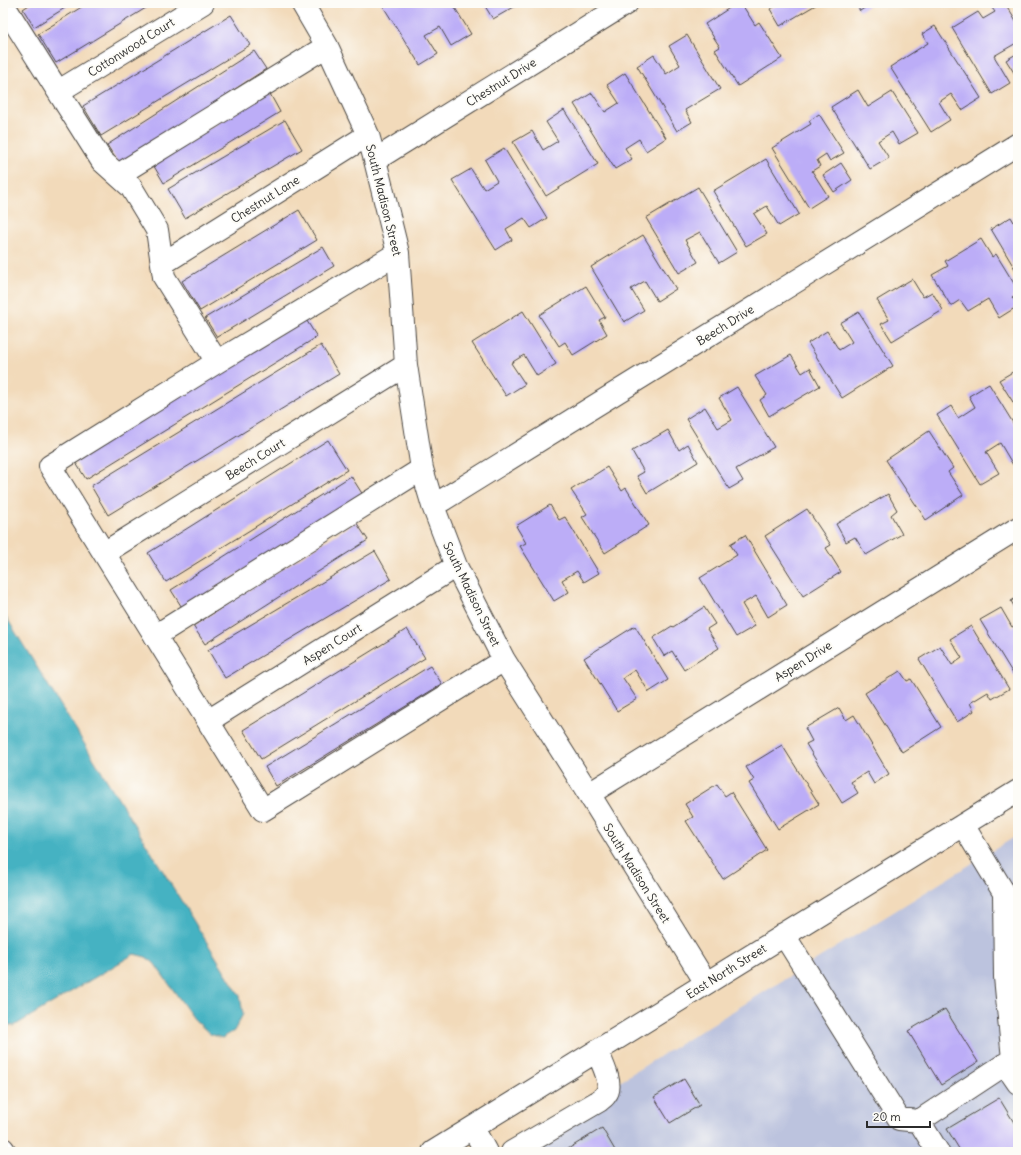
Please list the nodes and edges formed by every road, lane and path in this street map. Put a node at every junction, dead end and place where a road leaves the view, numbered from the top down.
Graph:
1 (203, 3) edge
2 (302, 3) edge
3 (627, 3) edge
4 (6, 4) edge
5 (327, 46) junction
6 (59, 92) junction
7 (368, 135) junction
8 (1018, 144) edge
9 (375, 160) junction
10 (118, 175) junction
11 (398, 253) junction
12 (162, 264) junction
13 (217, 362) junction
14 (406, 365) junction
15 (422, 469) junction
16 (433, 506) junction
17 (1018, 528) edge
18 (104, 553) junction
19 (456, 566) junction
20 (155, 636) junction
21 (504, 660) junction
22 (208, 721) junction
23 (1018, 792) edge
24 (589, 794) junction
25 (964, 825) junction
26 (1004, 892) junction
27 (1018, 915) edge
28 (784, 936) junction
29 (706, 983) junction
30 (597, 1051) junction
31 (1005, 1064) junction
32 (1018, 1083) edge
33 (919, 1121) junction
34 (473, 1128) junction
35 (3, 1149) edge
36 (5, 1152) edge
37 (434, 1152) edge
38 (486, 1152) edge
39 (512, 1152) edge
40 (938, 1152) edge

1 - 6 street, Cottonwood Court
2 - 5 street, South Madison Street
3 - 9 street, Chestnut Drive
4 - 6 street
5 - 7 street, South Madison Street
5 - 10 street
6 - 10 street
7 - 9 street, South Madison Street
7 - 12 street, Chestnut Lane
8 - 16 street, Beech Drive
9 - 11 street, South Madison Street
10 - 12 street
11 - 13 street
11 - 14 street, South Madison Street
12 - 13 street
13 - 18 street
14 - 15 street, South Madison Street
14 - 18 street, Beech Court
15 - 16 street, South Madison Street
15 - 20 street
16 - 19 street, South Madison Street
17 - 24 street, Aspen Drive
18 - 20 street
19 - 21 street, South Madison Street
19 - 22 street, Aspen Court
20 - 22 street
21 - 22 street
21 - 24 street, South Madison Street
23 - 25 street, East North Street
24 - 29 street, South Madison Street
25 - 26 street
25 - 28 street, East North Street
26 - 27 street
26 - 31 street
28 - 29 street, East North Street
28 - 33 street
29 - 30 street, East North Street
30 - 34 street, East North Street
30 - 39 street
31 - 32 street
31 - 33 street
33 - 40 street
34 - 37 street, East North Street
34 - 38 street
35 - 36 street

